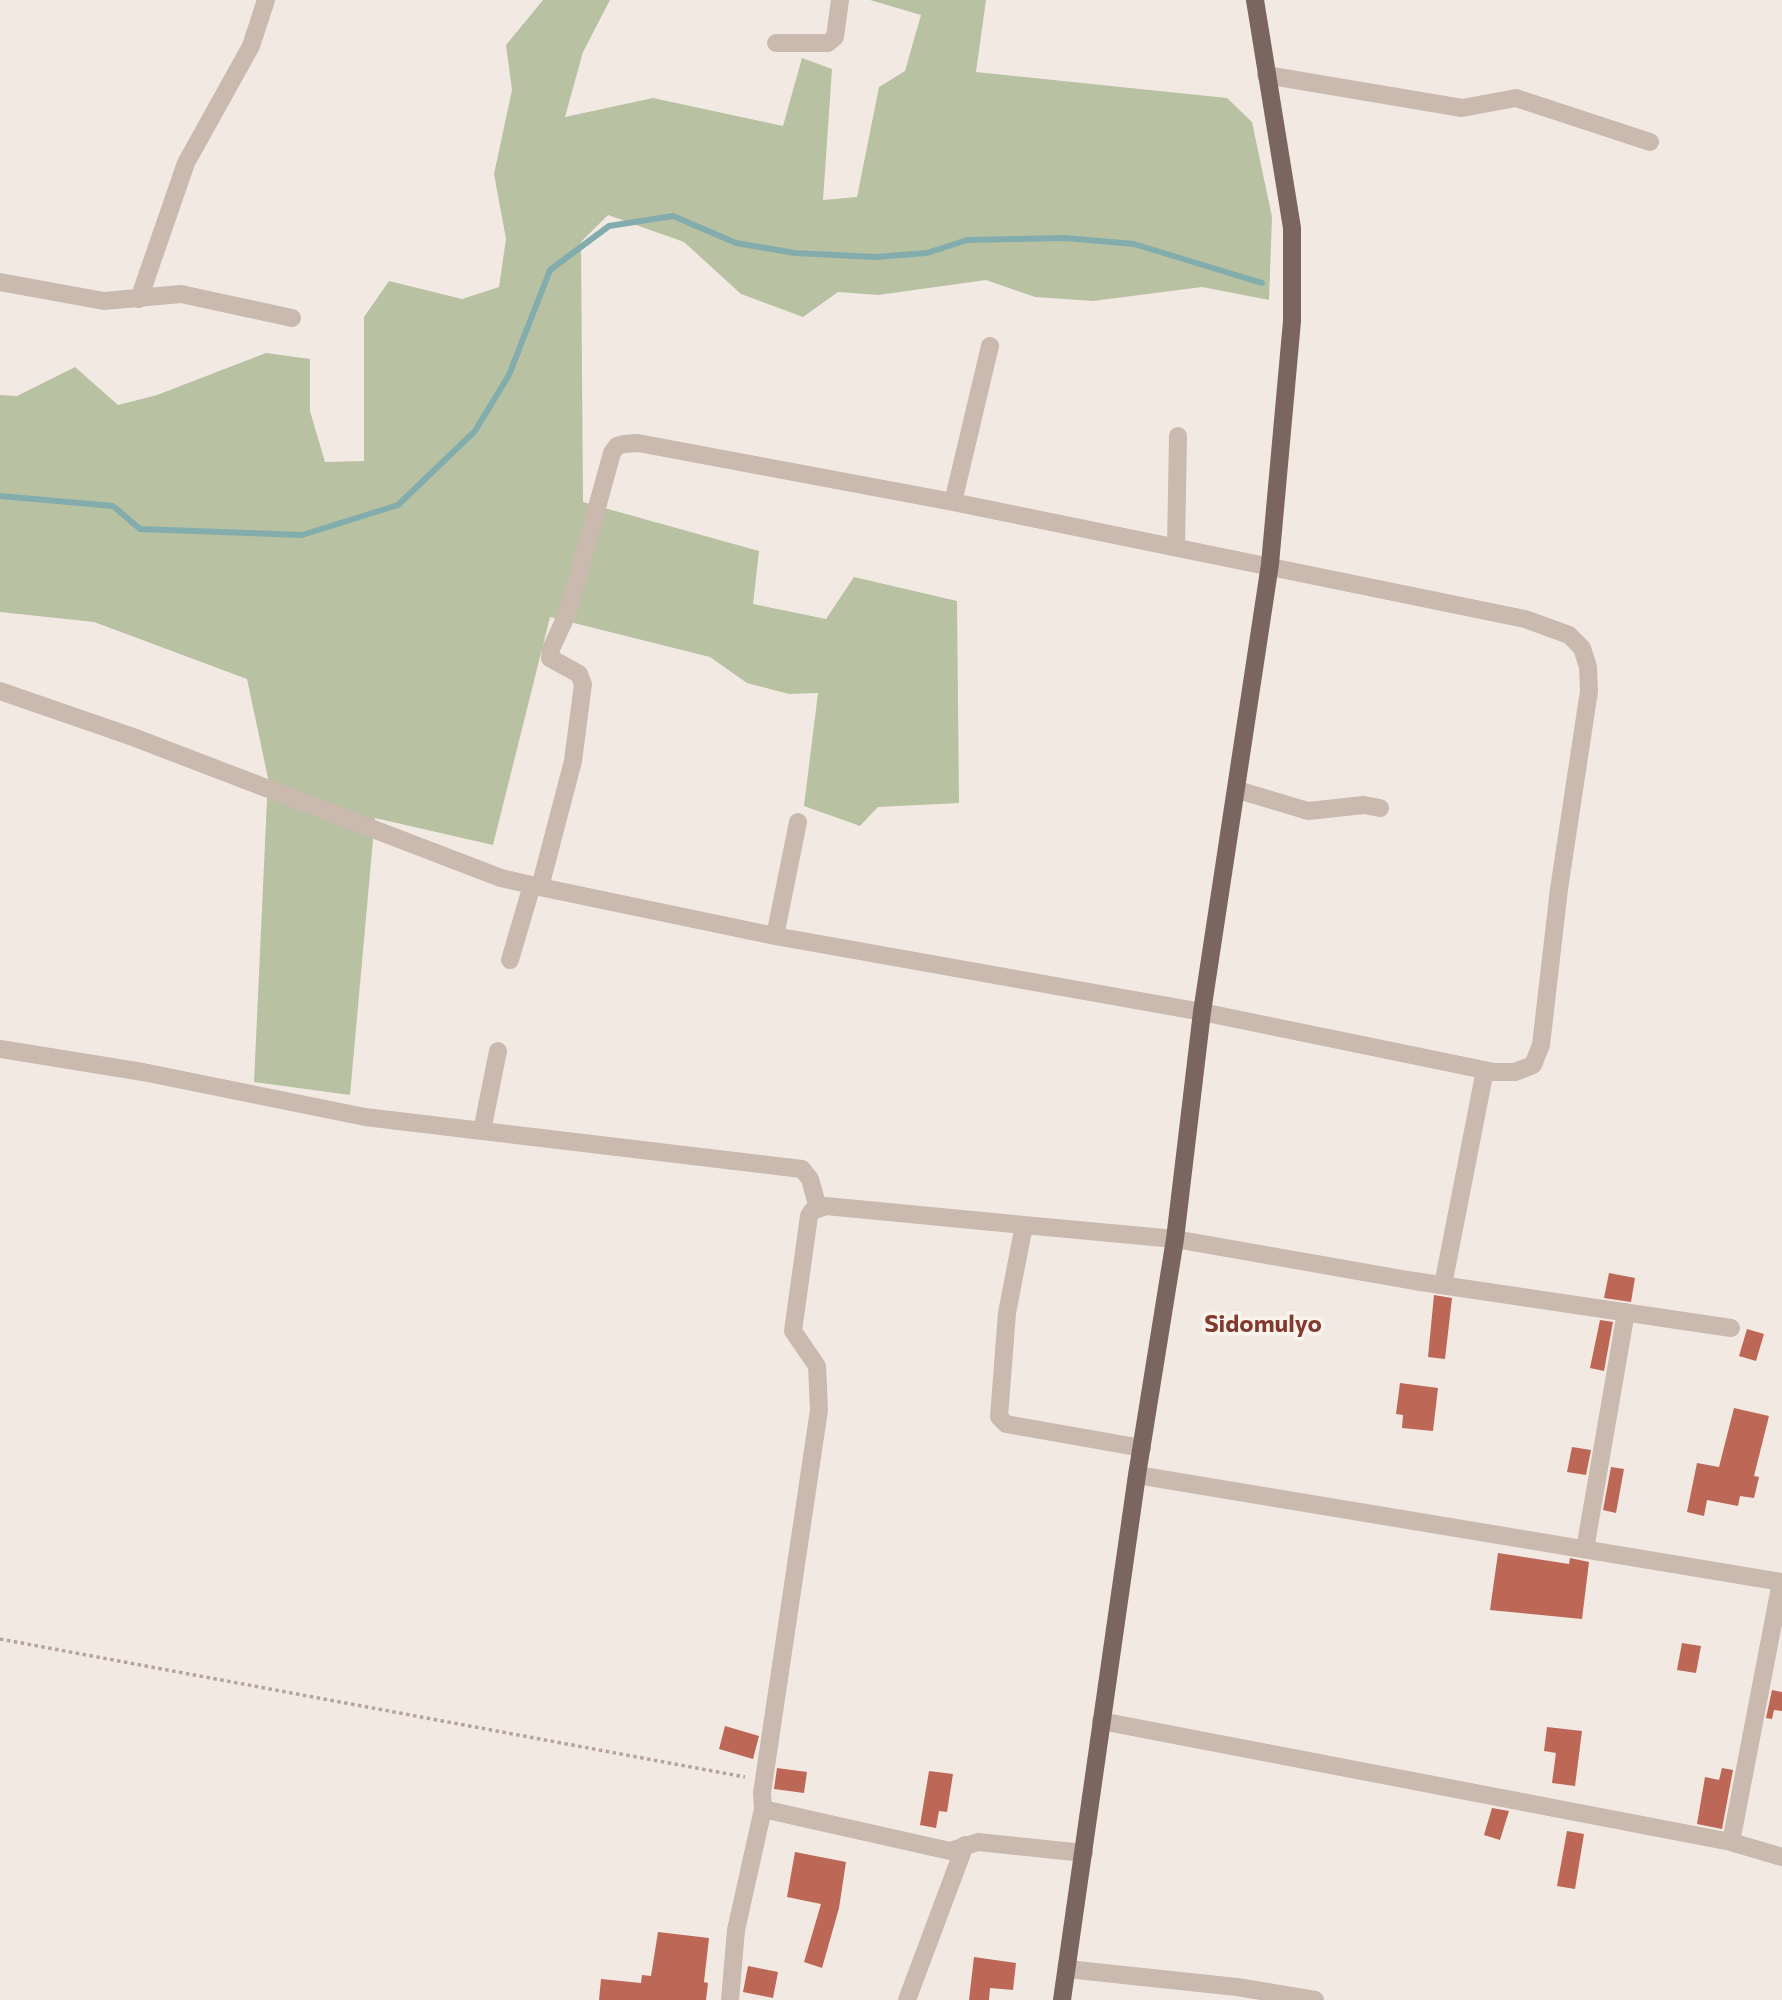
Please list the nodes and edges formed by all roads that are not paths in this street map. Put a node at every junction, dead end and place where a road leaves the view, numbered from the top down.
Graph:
1 (266, 0) edge
2 (841, 0) edge
3 (1255, 0) edge
4 (776, 43) dead end
5 (1266, 75) junction
6 (1650, 142) dead end
7 (0, 282) edge
8 (139, 299) junction
9 (292, 318) dead end
10 (990, 346) dead end
11 (1178, 436) dead end
12 (953, 502) junction
13 (1176, 546) junction
14 (1270, 564) junction
15 (0, 691) edge
16 (1238, 790) junction
17 (1380, 808) dead end
18 (798, 822) dead end
19 (536, 886) junction
20 (775, 936) junction
21 (509, 960) dead end
22 (1202, 1012) junction
23 (0, 1049) edge
24 (498, 1051) dead end
25 (1485, 1070) junction
26 (482, 1131) junction
27 (818, 1208) junction
28 (1024, 1225) junction
29 (1175, 1239) junction
30 (1443, 1285) junction
31 (1626, 1312) junction
32 (1731, 1328) dead end
33 (1142, 1448) junction
34 (1137, 1475) junction
35 (1586, 1549) junction
36 (1781, 1582) edge
37 (1101, 1721) junction
38 (763, 1809) junction
39 (1731, 1842) junction
40 (965, 1845) junction
41 (1084, 1853) junction
42 (1782, 1857) edge
43 (1067, 1969) junction
44 (730, 1998) edge
45 (748, 2000) edge
46 (907, 2000) edge
47 (1062, 2000) edge
48 (1315, 2000) edge

1 - 8 street
2 - 4 street
3 - 5 main road
5 - 6 street
5 - 14 main road
7 - 8 street
8 - 9 street
10 - 12 street
11 - 13 street
12 - 13 street
12 - 19 street
13 - 14 street
14 - 16 main road
14 - 25 street
15 - 19 street
16 - 17 street
16 - 22 main road
18 - 20 street
19 - 20 street
19 - 21 street
20 - 22 street
22 - 25 street
22 - 29 main road
23 - 26 street
24 - 26 street
25 - 30 street
26 - 27 street
27 - 28 street
27 - 38 street
28 - 29 street
28 - 33 street
29 - 30 street
29 - 33 main road
30 - 31 street
31 - 32 street
31 - 35 street
33 - 34 main road
34 - 35 street
34 - 37 main road
35 - 36 street
36 - 39 street
37 - 39 street
37 - 41 main road
38 - 40 street
38 - 44 street
39 - 42 street
40 - 41 street
40 - 46 street
41 - 43 main road
43 - 47 main road
43 - 48 street
44 - 45 street

